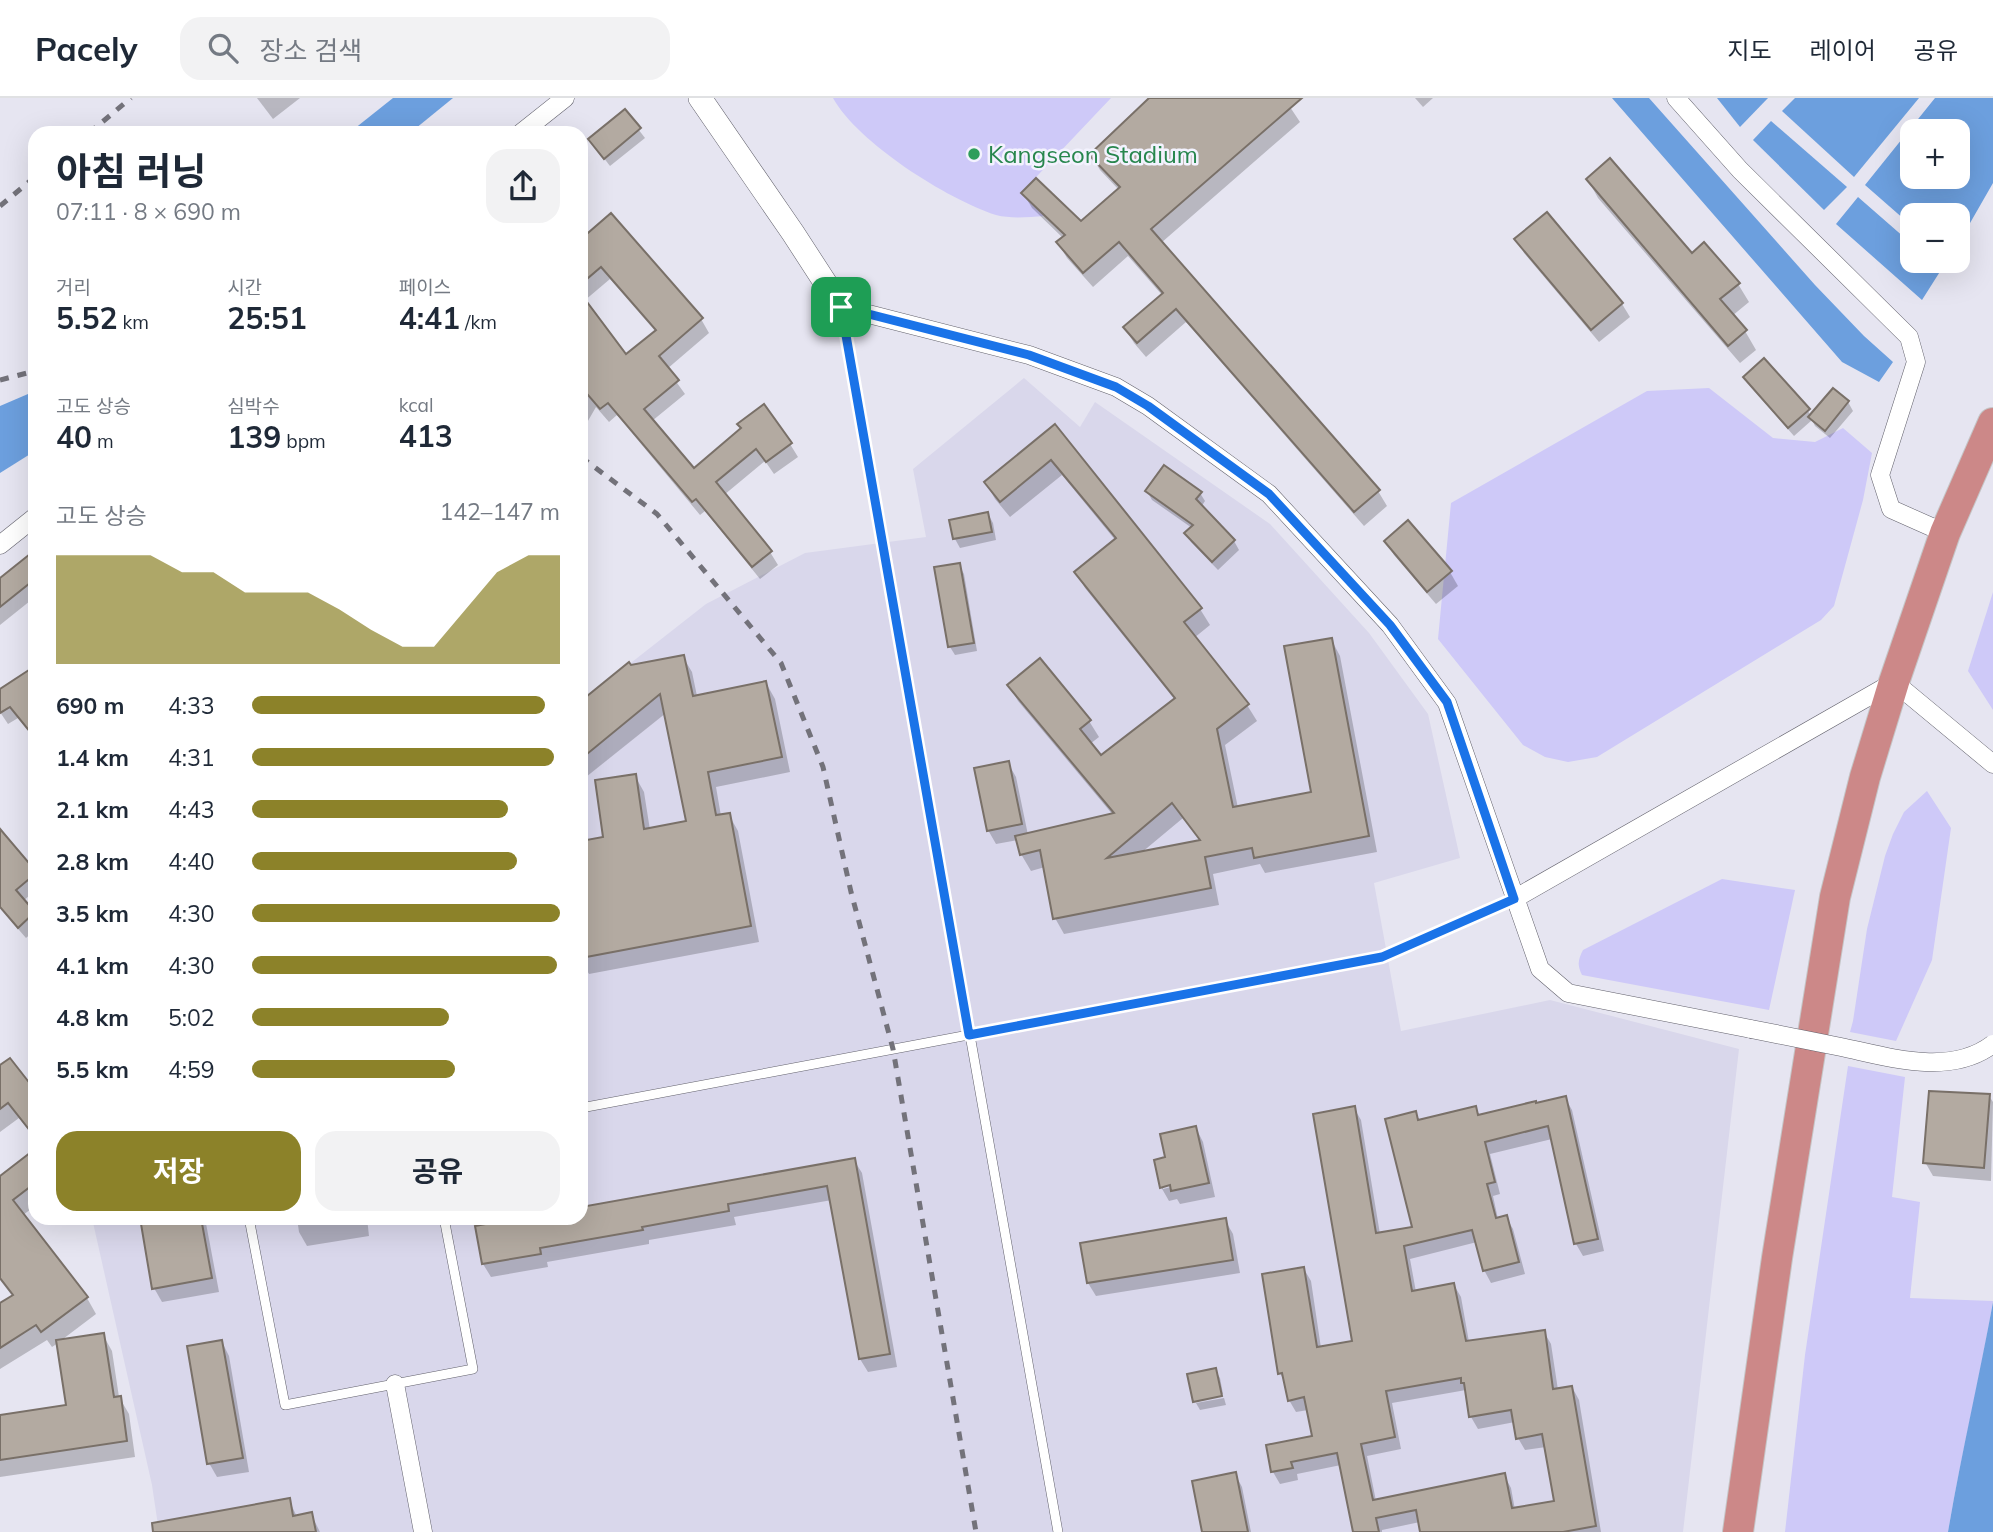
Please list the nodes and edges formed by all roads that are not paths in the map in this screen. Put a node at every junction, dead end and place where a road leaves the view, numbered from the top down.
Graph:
1 (565, 98) edge
2 (700, 98) edge
3 (1676, 98) edge
4 (530, 126) edge
5 (841, 307) junction
6 (1993, 423) edge
7 (28, 523) edge
8 (1945, 533) junction
9 (0, 545) edge
10 (1894, 682) junction
11 (1993, 764) edge
12 (1514, 899) junction
13 (969, 1035) junction
14 (1993, 1044) edge
15 (588, 1107) edge
16 (250, 1225) edge
17 (445, 1225) edge
18 (396, 1384) junction
19 (423, 1532) edge
20 (1058, 1532) edge
21 (1738, 1532) edge

1 - 4 street
2 - 5 street
3 - 8 street
5 - 12 street
5 - 13 lane
6 - 8 highway
7 - 9 street
8 - 10 highway
10 - 11 street
10 - 12 street
10 - 21 highway
12 - 13 lane
12 - 14 street, bridge
13 - 15 lane
13 - 20 lane
16 - 18 lane
17 - 18 lane
18 - 19 street

